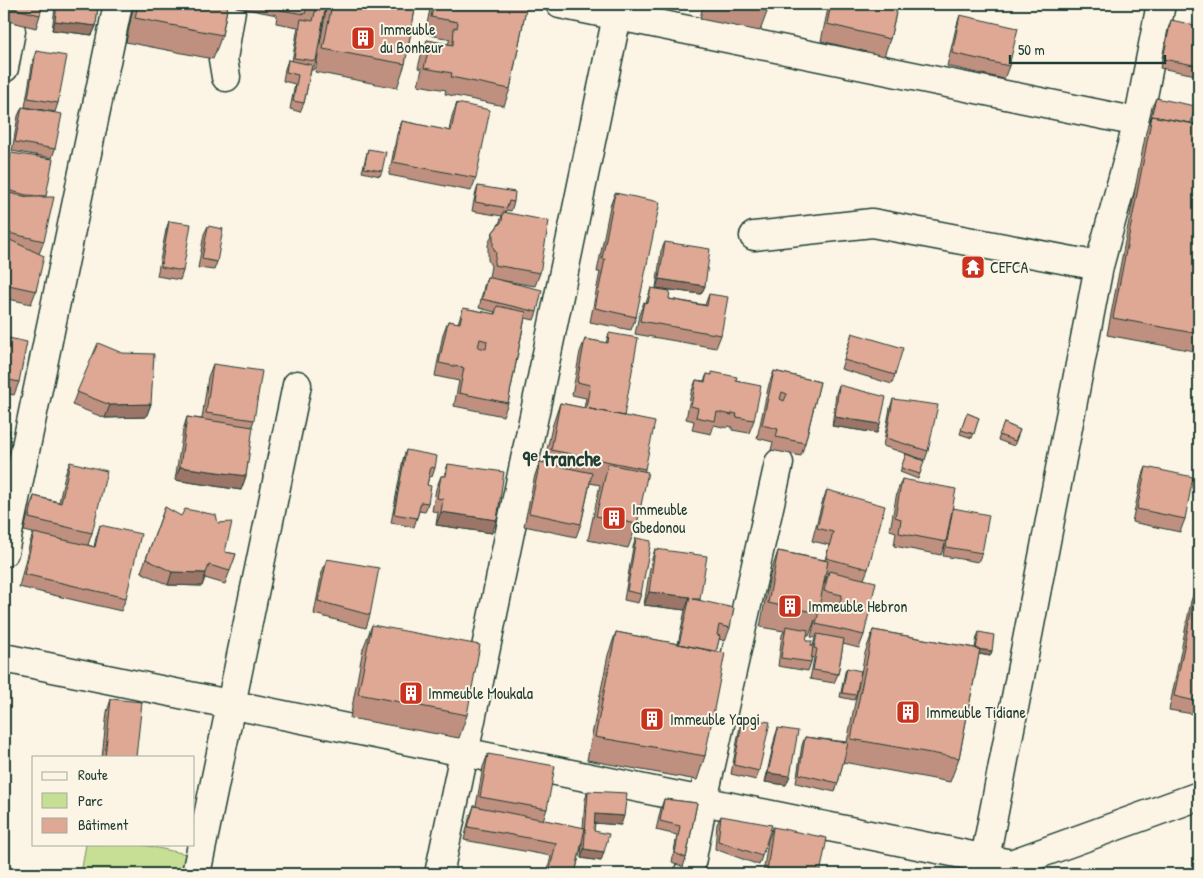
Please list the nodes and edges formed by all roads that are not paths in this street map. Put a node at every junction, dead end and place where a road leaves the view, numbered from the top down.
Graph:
1 (118, 4) edge
2 (232, 4) edge
3 (560, 4) edge
4 (1161, 4) edge
5 (617, 16) junction
6 (11, 31) dead end
7 (4, 68) edge
8 (226, 77) dead end
9 (1138, 122) junction
10 (754, 236) dead end
11 (1099, 266) junction
12 (297, 384) dead end
13 (779, 463) dead end
14 (4, 552) edge
15 (4, 658) edge
16 (231, 704) junction
17 (465, 752) junction
18 (1199, 796) edge
19 (703, 800) junction
20 (983, 866) edge
21 (196, 874) edge
22 (439, 874) edge
23 (689, 874) edge

1 - 14 street
2 - 8 street
3 - 5 street
4 - 9 street
5 - 9 street
5 - 17 street
6 - 7 street
9 - 11 street
10 - 11 street
11 - 20 street
12 - 16 street
13 - 19 street
15 - 16 street
16 - 17 street
16 - 21 street
17 - 19 street
17 - 22 street
18 - 20 street
19 - 20 street
19 - 23 street

